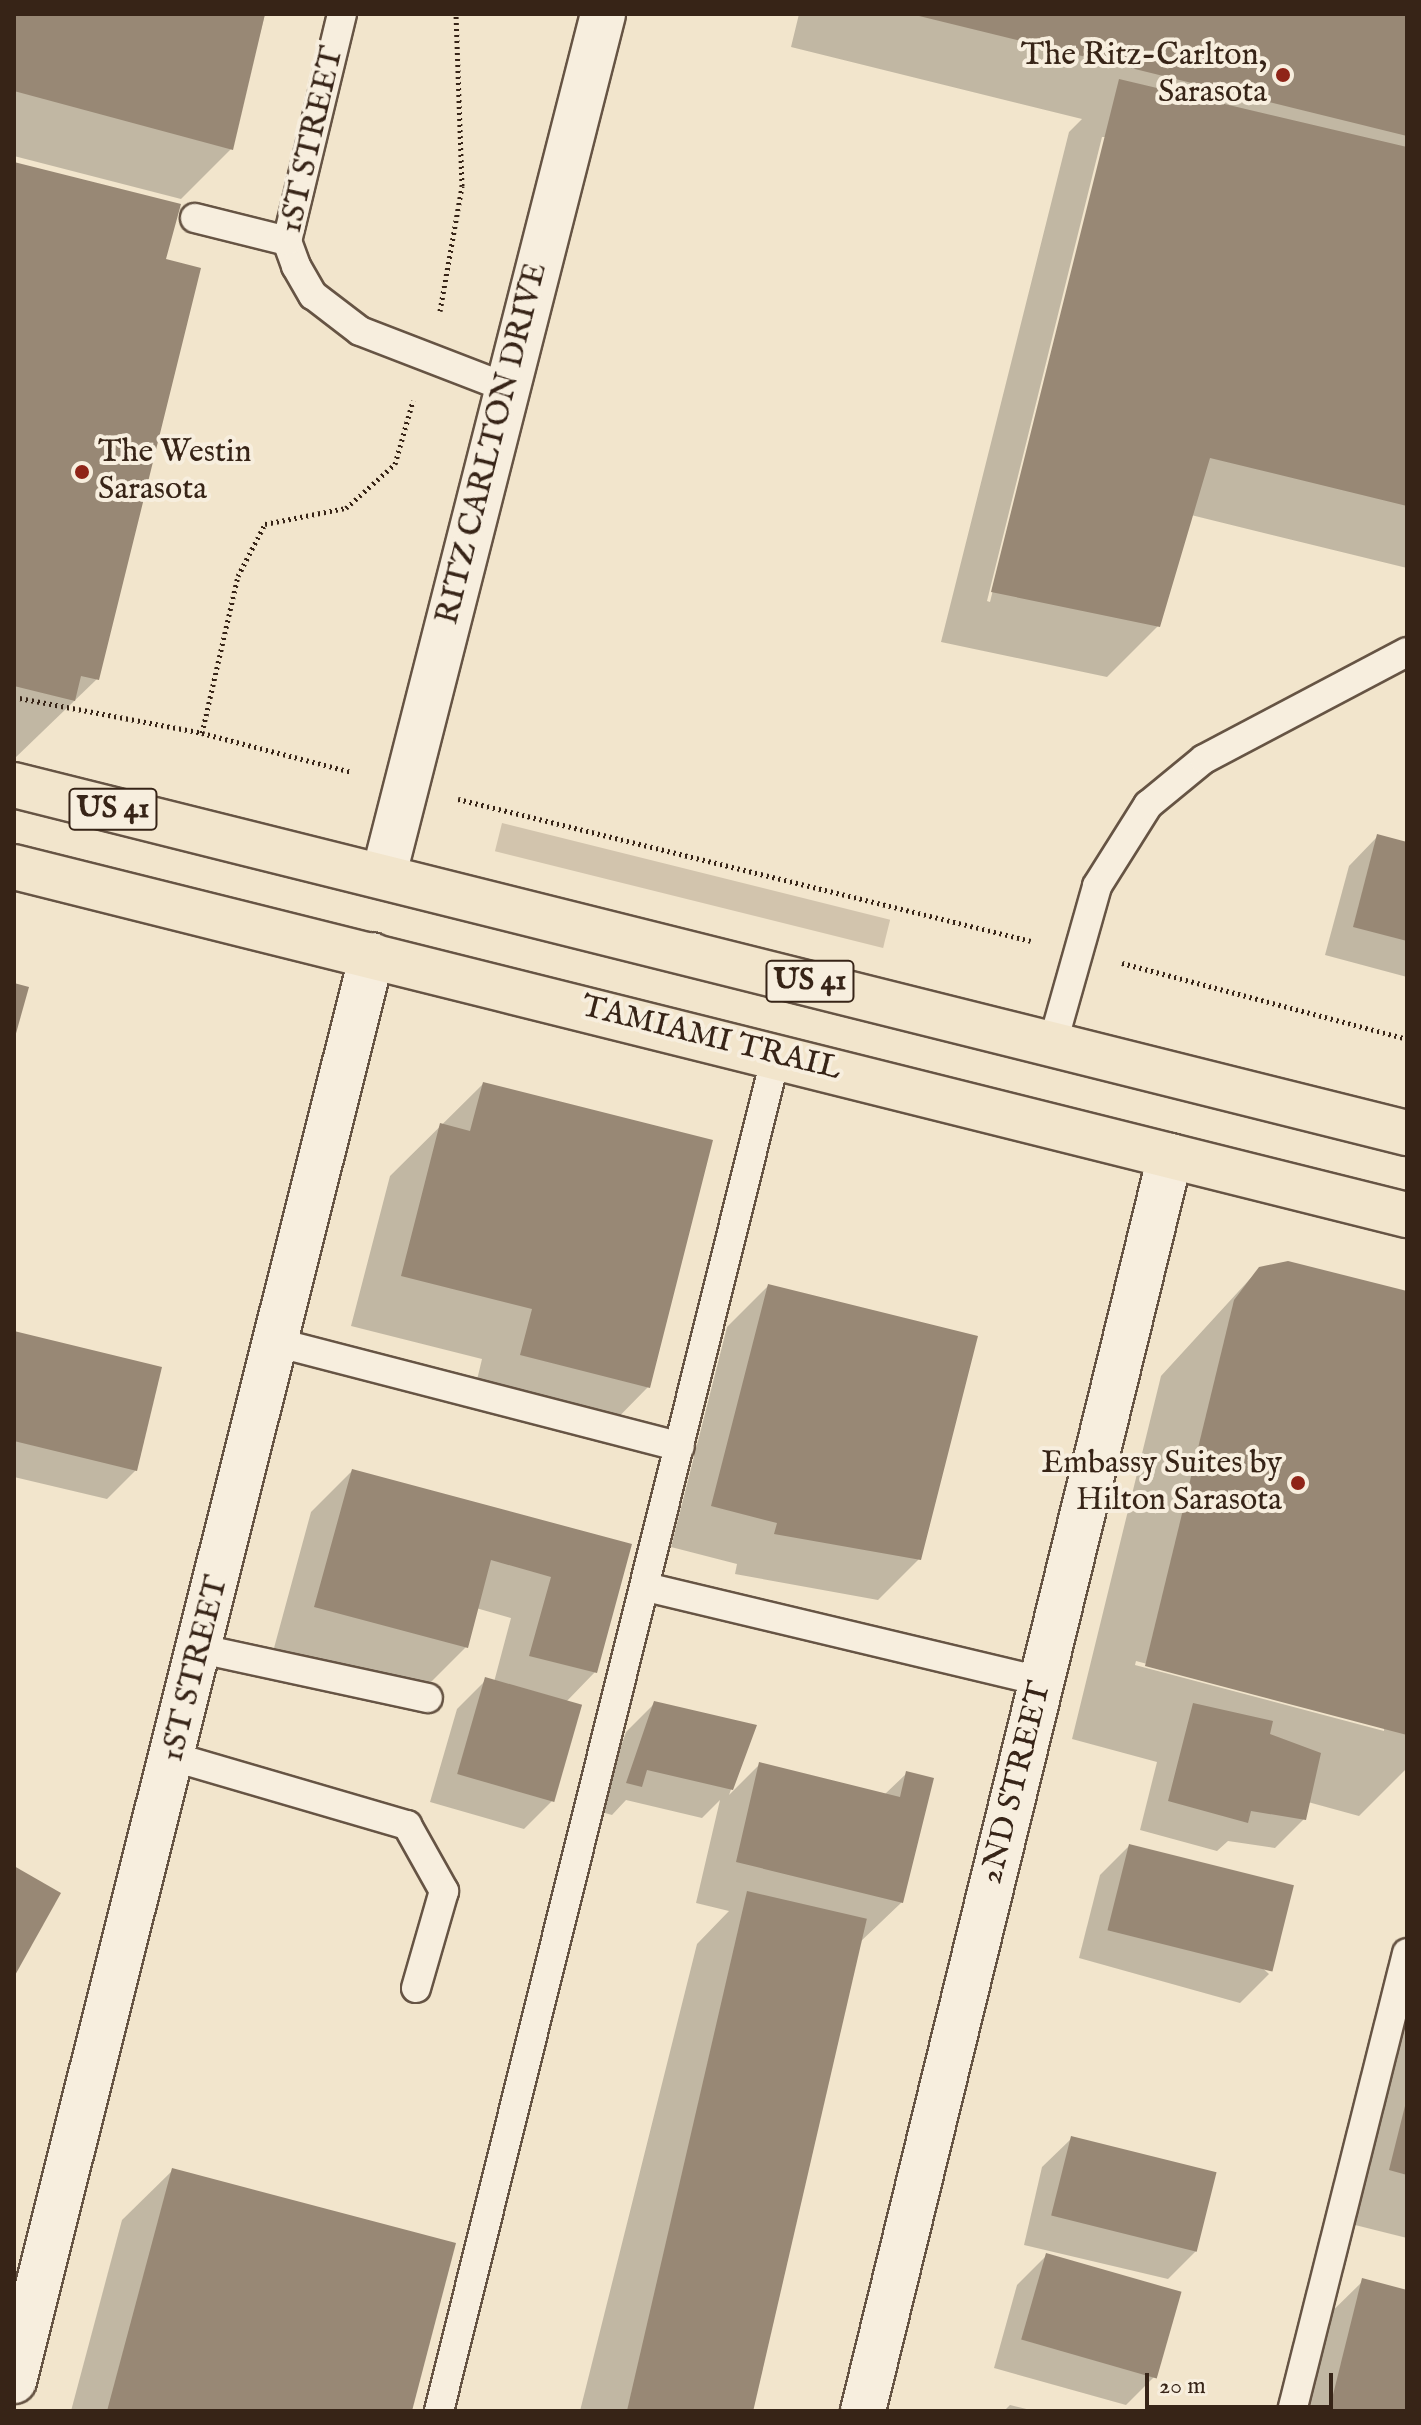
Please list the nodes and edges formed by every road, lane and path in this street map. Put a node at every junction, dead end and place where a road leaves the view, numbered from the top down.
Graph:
1 (342, 14) edge
2 (456, 14) edge
3 (603, 14) edge
4 (195, 218) dead end
5 (291, 254) junction
6 (426, 356) junction
7 (508, 388) junction
8 (1407, 652) edge
9 (14, 697) edge
10 (202, 733) junction
11 (14, 785) edge
12 (405, 786) junction
13 (14, 867) edge
14 (384, 874) junction
15 (1076, 952) junction
16 (372, 955) junction
17 (1407, 1039) edge
18 (1053, 1042) junction
19 (776, 1055) junction
20 (1407, 1133) edge
21 (1170, 1156) junction
22 (1407, 1215) edge
23 (275, 1342) junction
24 (680, 1447) junction
25 (646, 1587) junction
26 (201, 1649) junction
27 (1042, 1681) junction
28 (428, 1698) dead end
29 (174, 1757) junction
30 (1407, 1953) edge
31 (416, 1988) dead end
32 (14, 2381) edge
33 (439, 2411) edge
34 (863, 2411) edge
35 (1292, 2411) edge

1 - 5 lane, 1ST STREET
2 - 6 path
3 - 7 street, RITZ CARLTON DRIVE
4 - 5 lane
5 - 6 lane
6 - 7 lane
6 - 10 path
7 - 12 street, RITZ CARLTON DRIVE
8 - 15 lane
9 - 10 path
10 - 12 path
11 - 14 main road, US 41
12 - 14 street, RITZ CARLTON DRIVE
12 - 15 path
13 - 16 main road, TAMIAMI TRAIL / US 41
14 - 18 main road, US 41
15 - 17 path
15 - 18 lane
16 - 19 main road, TAMIAMI TRAIL / US 41
16 - 23 street, 1ST STREET
18 - 20 main road, US 41
19 - 21 main road, TAMIAMI TRAIL / US 41
19 - 24 lane
21 - 22 main road, TAMIAMI TRAIL / US 41
21 - 27 street, 2ND STREET
23 - 24 lane
23 - 26 street, 1ST STREET
24 - 25 lane
25 - 27 lane
25 - 33 lane
26 - 28 lane
26 - 29 street, 1ST STREET
27 - 34 street, 2ND STREET
29 - 31 lane
29 - 32 street, 1ST STREET
30 - 35 lane

